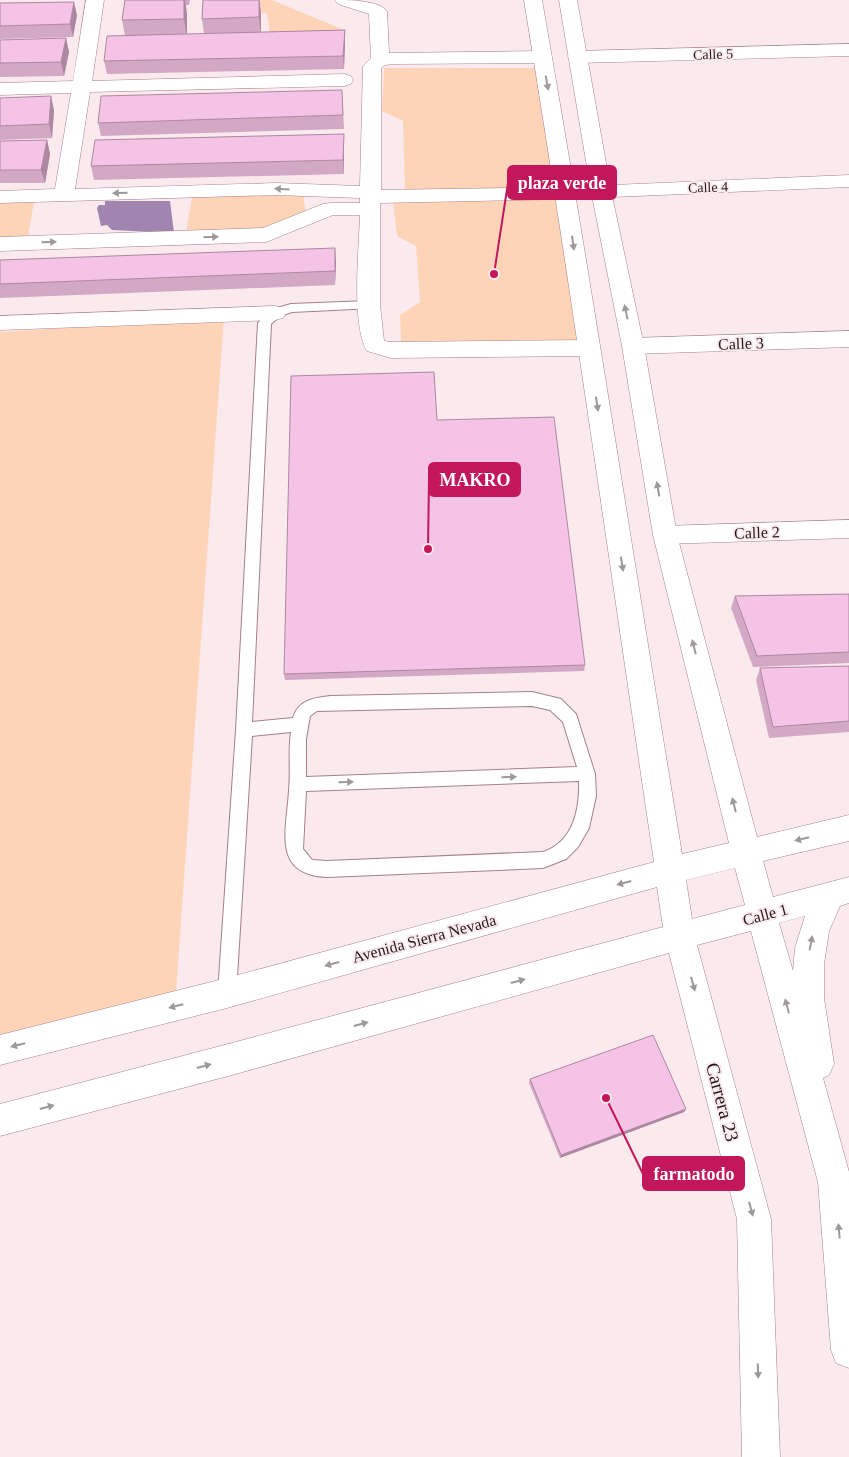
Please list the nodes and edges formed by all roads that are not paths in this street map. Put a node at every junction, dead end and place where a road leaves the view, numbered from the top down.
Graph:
1 (95, 0) edge
2 (344, 0) edge
3 (533, 0) edge
4 (568, 0) edge
5 (849, 50) edge
6 (542, 57) junction
7 (578, 57) junction
8 (380, 60) junction
9 (344, 80) dead end
10 (80, 87) junction
11 (0, 89) edge
12 (849, 180) edge
13 (601, 191) junction
14 (566, 193) junction
15 (64, 195) junction
16 (0, 197) edge
17 (371, 199) junction
18 (0, 244) edge
19 (369, 305) junction
20 (275, 313) junction
21 (0, 323) edge
22 (849, 339) edge
23 (633, 346) junction
24 (588, 348) junction
25 (849, 529) edge
26 (665, 535) junction
27 (299, 724) junction
28 (244, 730) junction
29 (588, 774) junction
30 (298, 784) junction
31 (849, 828) edge
32 (746, 852) junction
33 (671, 870) junction
34 (840, 893) edge
35 (762, 914) junction
36 (680, 937) junction
37 (227, 993) junction
38 (0, 1050) edge
39 (0, 1120) edge
40 (835, 1182) junction
41 (849, 1350) edge
42 (760, 1457) edge

1 - 10 main road
2 - 8 main road
3 - 6 main road, Carrera 23
4 - 7 main road
5 - 7 main road, Calle 5
6 - 8 main road
6 -> 14 main road, Carrera 23
7 - 13 main road
8 - 17 main road
9 - 10 main road
10 - 11 main road
10 - 15 main road
12 - 13 main road, Calle 4
13 - 14 main road, Calle 4
23 -> 13 main road
14 - 17 main road, Calle 4
14 -> 24 main road, Carrera 23
15 - 16 main road
17 -> 15 main road
18 -> 17 main road
17 - 19 main road
19 - 20 lane
19 - 24 main road
20 - 21 main road
20 - 28 lane
22 - 23 main road, Calle 3
26 -> 23 main road
24 -> 33 main road, Carrera 23
25 - 26 main road, Calle 2
32 -> 26 main road
27 - 28 lane
27 - 29 lane
27 - 30 lane
28 - 37 lane
30 -> 29 lane
29 - 30 lane
31 -> 32 main road, Avenida Sierra Nevada
32 - 33 main road, Avenida Sierra Nevada
32 - 35 main road
33 - 36 main road, Carrera 23
33 -> 37 main road, Avenida Sierra Nevada
34 - 35 main road, Calle 1
40 -> 34 main road
35 - 36 main road, Calle 1
40 -> 35 main road
39 -> 36 main road
36 -> 42 main road, Carrera 23
37 -> 38 main road, Avenida Sierra Nevada
41 -> 40 main road

